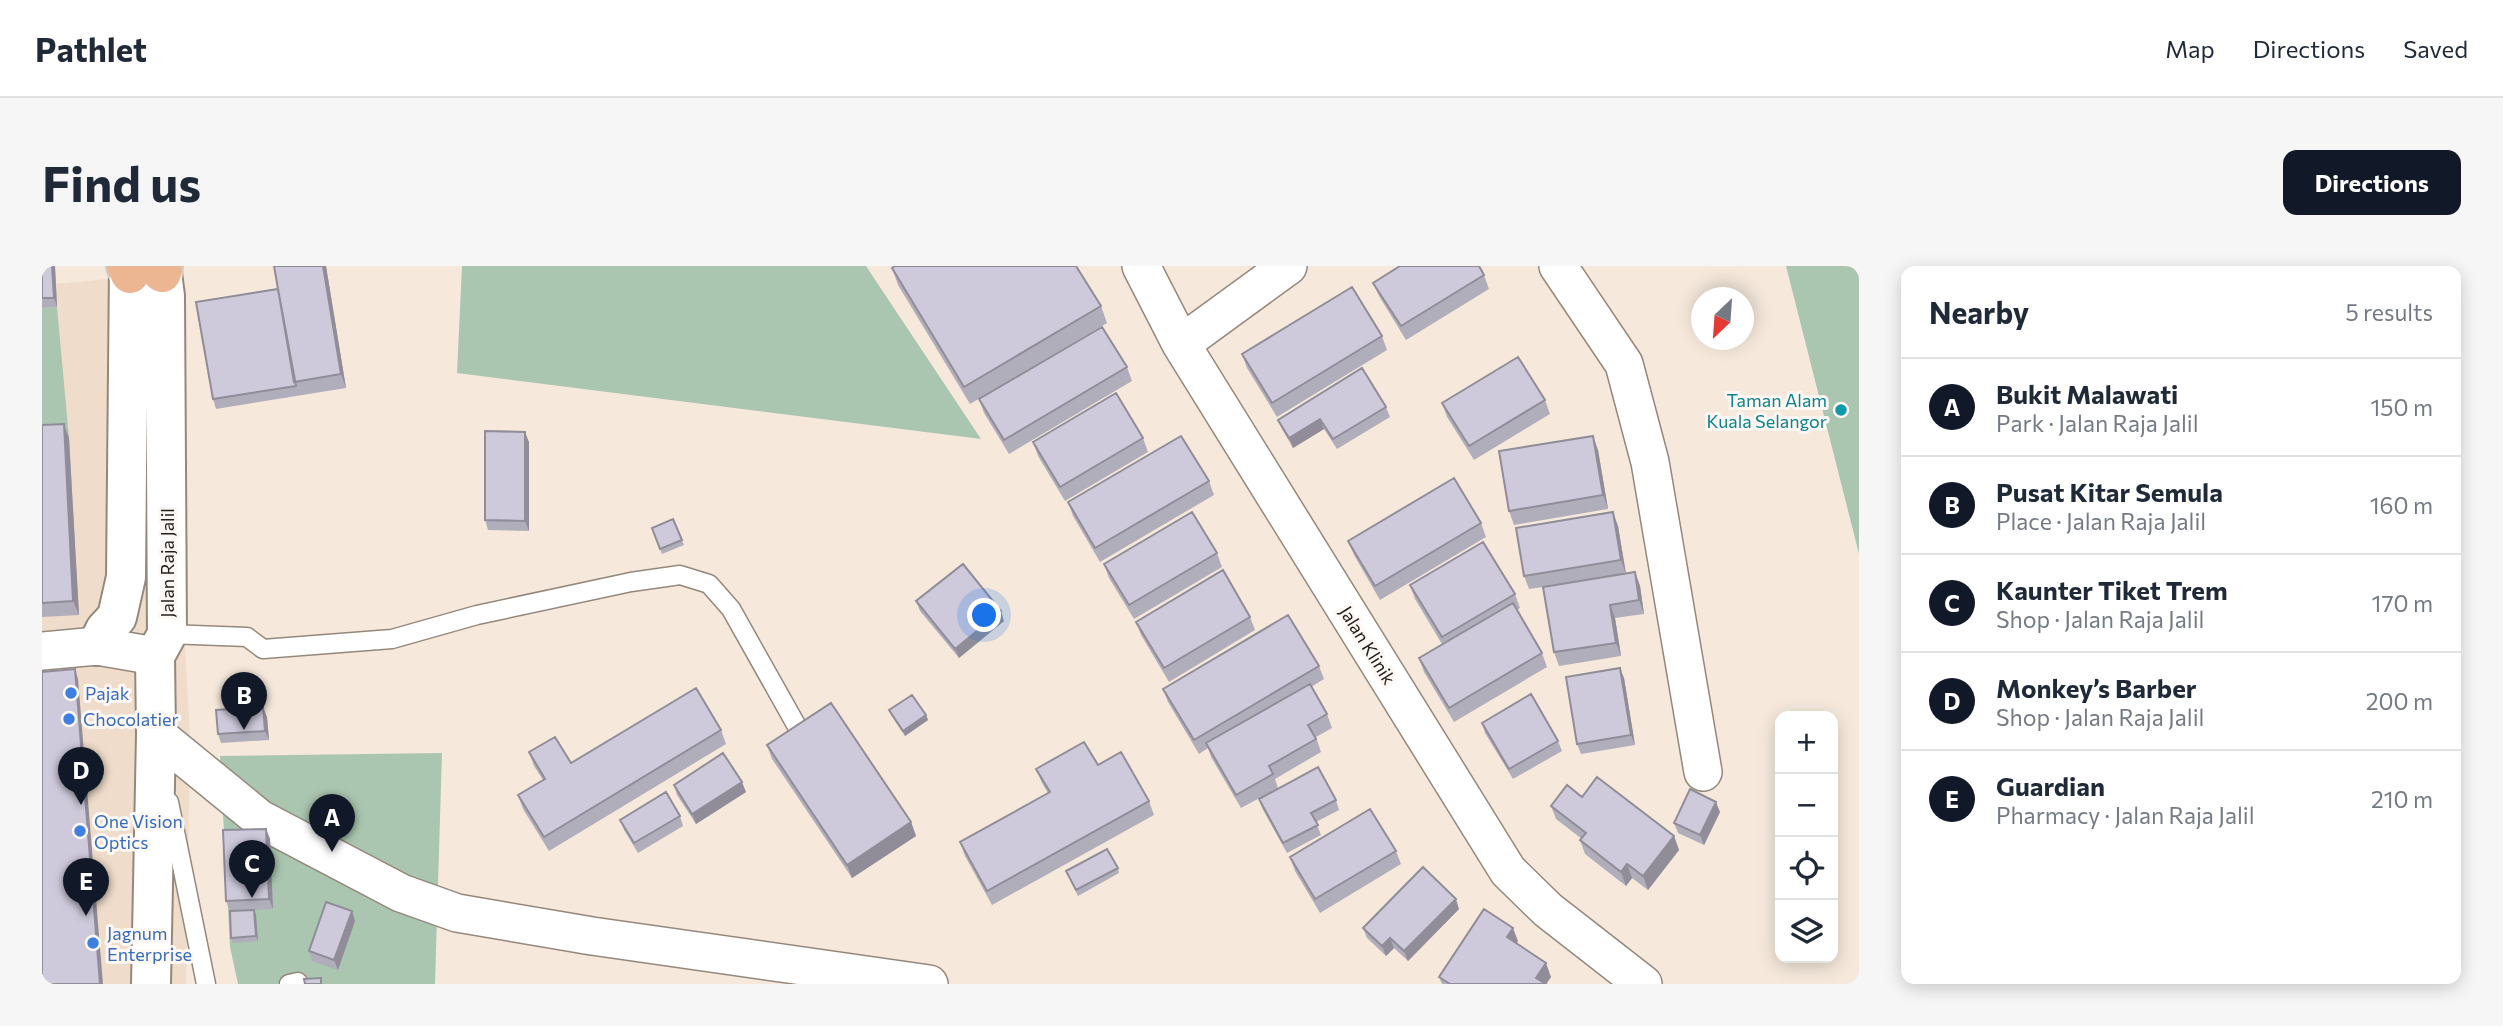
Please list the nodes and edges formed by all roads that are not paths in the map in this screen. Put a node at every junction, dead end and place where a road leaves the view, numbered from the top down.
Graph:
1 (1141, 266) edge
2 (1288, 266) edge
3 (1558, 266) edge
4 (145, 268) edge
5 (1181, 344) junction
6 (161, 645) junction
7 (97, 646) junction
8 (42, 651) edge
9 (799, 730) edge
10 (156, 734) junction
11 (1703, 772) dead end
12 (151, 984) edge
13 (206, 984) edge
14 (929, 984) edge
15 (1643, 984) edge

1 - 5 street, Jalan Klinik
2 - 5 street
3 - 11 street
4 - 6 street, Jalan Raja Jalil
4 - 7 street, Jalan Raja Jalil
5 - 15 street, Jalan Klinik
6 - 7 street
6 - 9 lane
6 - 10 street, Jalan Raja Jalil
7 - 8 street
10 - 12 street, Jalan Raja Jalil
10 - 13 lane
10 - 14 street

